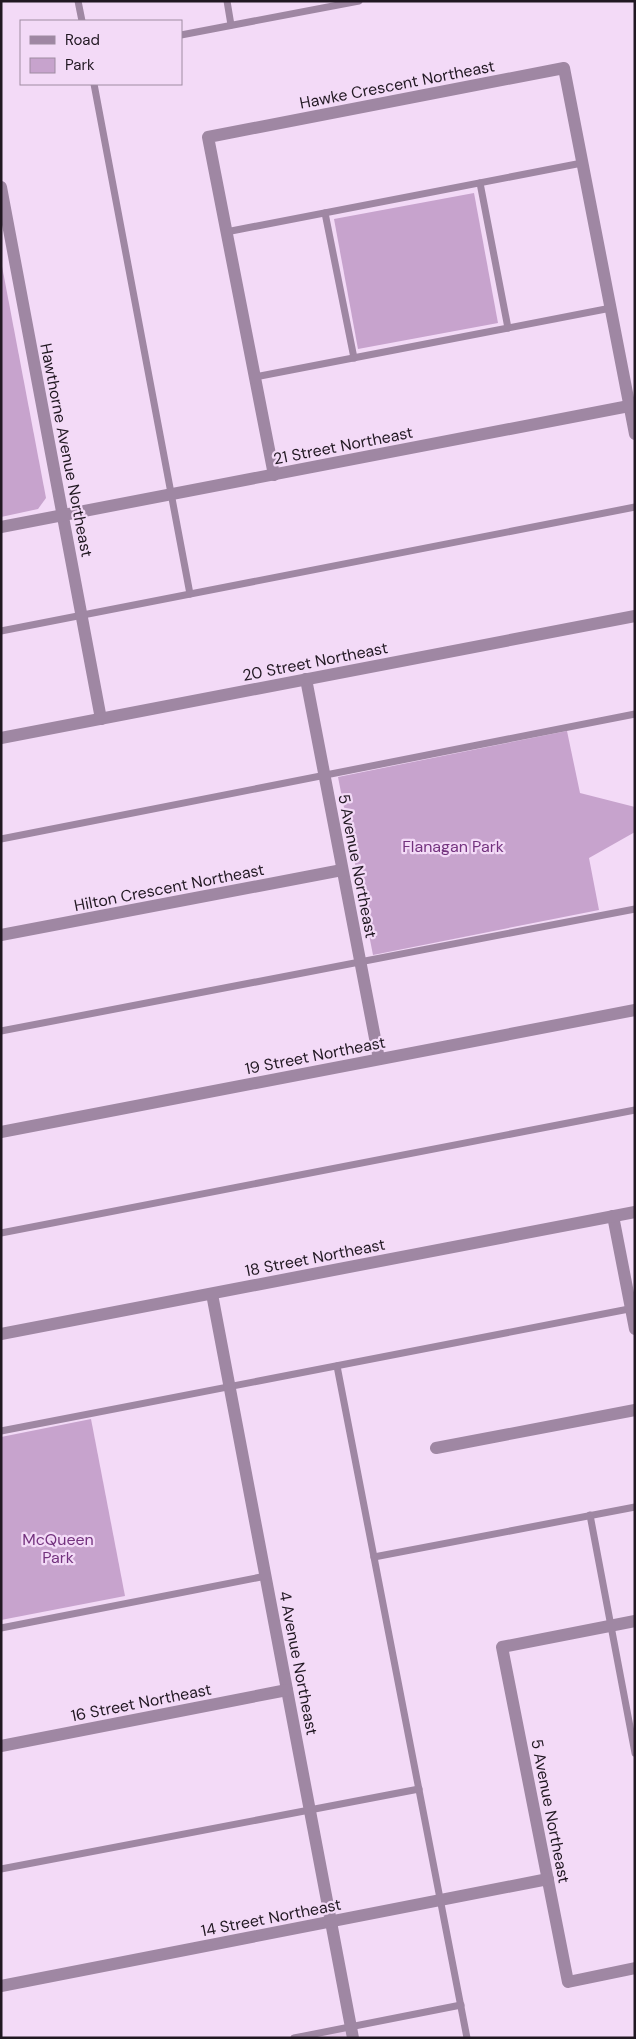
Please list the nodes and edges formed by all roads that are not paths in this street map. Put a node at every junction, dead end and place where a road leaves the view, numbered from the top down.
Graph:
1 (78, 1) edge
2 (227, 1) edge
3 (359, 1) edge
4 (82, 20) edge
5 (232, 25) junction
6 (182, 35) edge
7 (94, 85) edge
8 (582, 163) junction
9 (480, 183) junction
10 (1, 187) edge
11 (3, 205) edge
12 (325, 213) junction
13 (226, 232) junction
14 (611, 308) junction
15 (508, 328) junction
16 (354, 358) junction
17 (255, 377) junction
18 (629, 406) junction
19 (635, 434) edge
20 (274, 475) junction
21 (171, 495) junction
22 (635, 507) edge
23 (63, 515) junction
24 (1, 528) edge
25 (190, 594) junction
26 (82, 615) junction
27 (635, 616) edge
28 (1, 630) edge
29 (306, 680) junction
30 (635, 714) edge
31 (101, 719) junction
32 (1, 738) edge
33 (324, 776) junction
34 (1, 839) edge
35 (342, 870) junction
36 (635, 909) edge
37 (1, 935) edge
38 (360, 962) junction
39 (635, 1010) edge
40 (1, 1031) edge
41 (379, 1059) junction
42 (635, 1110) edge
43 (1, 1132) edge
44 (635, 1212) edge
45 (613, 1216) junction
46 (1, 1233) edge
47 (212, 1294) junction
48 (633, 1309) edge
49 (635, 1329) edge
50 (1, 1334) edge
51 (337, 1366) junction
52 (230, 1387) junction
53 (635, 1410) edge
54 (1, 1431) edge
55 (436, 1448) dead end
56 (635, 1507) edge
57 (590, 1515) junction
58 (374, 1557) junction
59 (266, 1576) junction
60 (635, 1621) edge
61 (610, 1626) junction
62 (1, 1628) edge
63 (287, 1690) junction
64 (632, 1728) edge
65 (1, 1746) edge
66 (635, 1753) edge
67 (419, 1790) junction
68 (310, 1810) junction
69 (1, 1869) edge
70 (548, 1879) junction
71 (440, 1900) junction
72 (331, 1922) junction
73 (635, 1968) edge
74 (1, 1986) edge
75 (461, 2005) junction
76 (352, 2032) edge
77 (294, 2038) edge
78 (467, 2038) edge

1 - 4 lane
2 - 5 lane
3 - 5 lane
5 - 6 lane
7 - 21 lane
8 - 9 lane
8 - 13 street, Hawke Crescent Northeast
8 - 14 street, Hawke Crescent Northeast
9 - 12 lane
9 - 15 lane
10 - 11 street, Hawthorne Avenue Northeast
11 - 23 street, Hawthorne Avenue Northeast
12 - 13 lane
12 - 16 lane
13 - 17 street, Hawke Crescent Northeast
14 - 15 lane
14 - 18 street, Hawke Crescent Northeast
15 - 16 lane
16 - 17 lane
17 - 20 street, Hawke Crescent Northeast
18 - 19 street, Hawke Crescent Northeast
18 - 20 street, 21 Street Northeast
20 - 21 street, 21 Street Northeast
21 - 23 street, 21 Street Northeast
21 - 25 lane
22 - 25 lane
23 - 24 street, 21 Street Northeast
23 - 26 street, Hawthorne Avenue Northeast
25 - 26 lane
26 - 28 lane
26 - 31 street, Hawthorne Avenue Northeast
27 - 29 street, 20 Street Northeast
29 - 31 street, 20 Street Northeast
29 - 33 street, 5 Avenue Northeast
30 - 33 lane
31 - 32 street, 20 Street Northeast
33 - 34 lane
33 - 35 street, 5 Avenue Northeast
35 - 37 street, Hilton Crescent Northeast
35 - 38 street, 5 Avenue Northeast
36 - 38 lane
38 - 40 lane
38 - 41 street, 5 Avenue Northeast
39 - 41 street, 19 Street Northeast
41 - 43 street, 19 Street Northeast
42 - 46 lane
44 - 45 street, 18 Street Northeast
45 - 47 street, 18 Street Northeast
45 - 48 street
47 - 50 street, 18 Street Northeast
47 - 52 street, 4 Avenue Northeast
48 - 49 street
48 - 51 lane
51 - 52 lane
51 - 58 lane
52 - 54 lane
52 - 59 street, 4 Avenue Northeast
53 - 55 street
56 - 57 lane
57 - 58 lane
57 - 61 lane
58 - 67 lane
59 - 62 lane
59 - 63 street, 4 Avenue Northeast
60 - 61 street
61 - 64 lane
61 - 70 street, 5 Avenue Northeast
63 - 65 street, 16 Street Northeast
63 - 68 street, 4 Avenue Northeast
64 - 66 lane
67 - 68 lane
67 - 71 lane
68 - 69 lane
68 - 72 street, 4 Avenue Northeast
70 - 71 street, 14 Street Northeast
70 - 73 street, 5 Avenue Northeast
71 - 72 street, 14 Street Northeast
71 - 75 lane
72 - 74 street, 14 Street Northeast
72 - 76 street, 4 Avenue Northeast
75 - 76 lane
75 - 78 lane
76 - 77 lane

